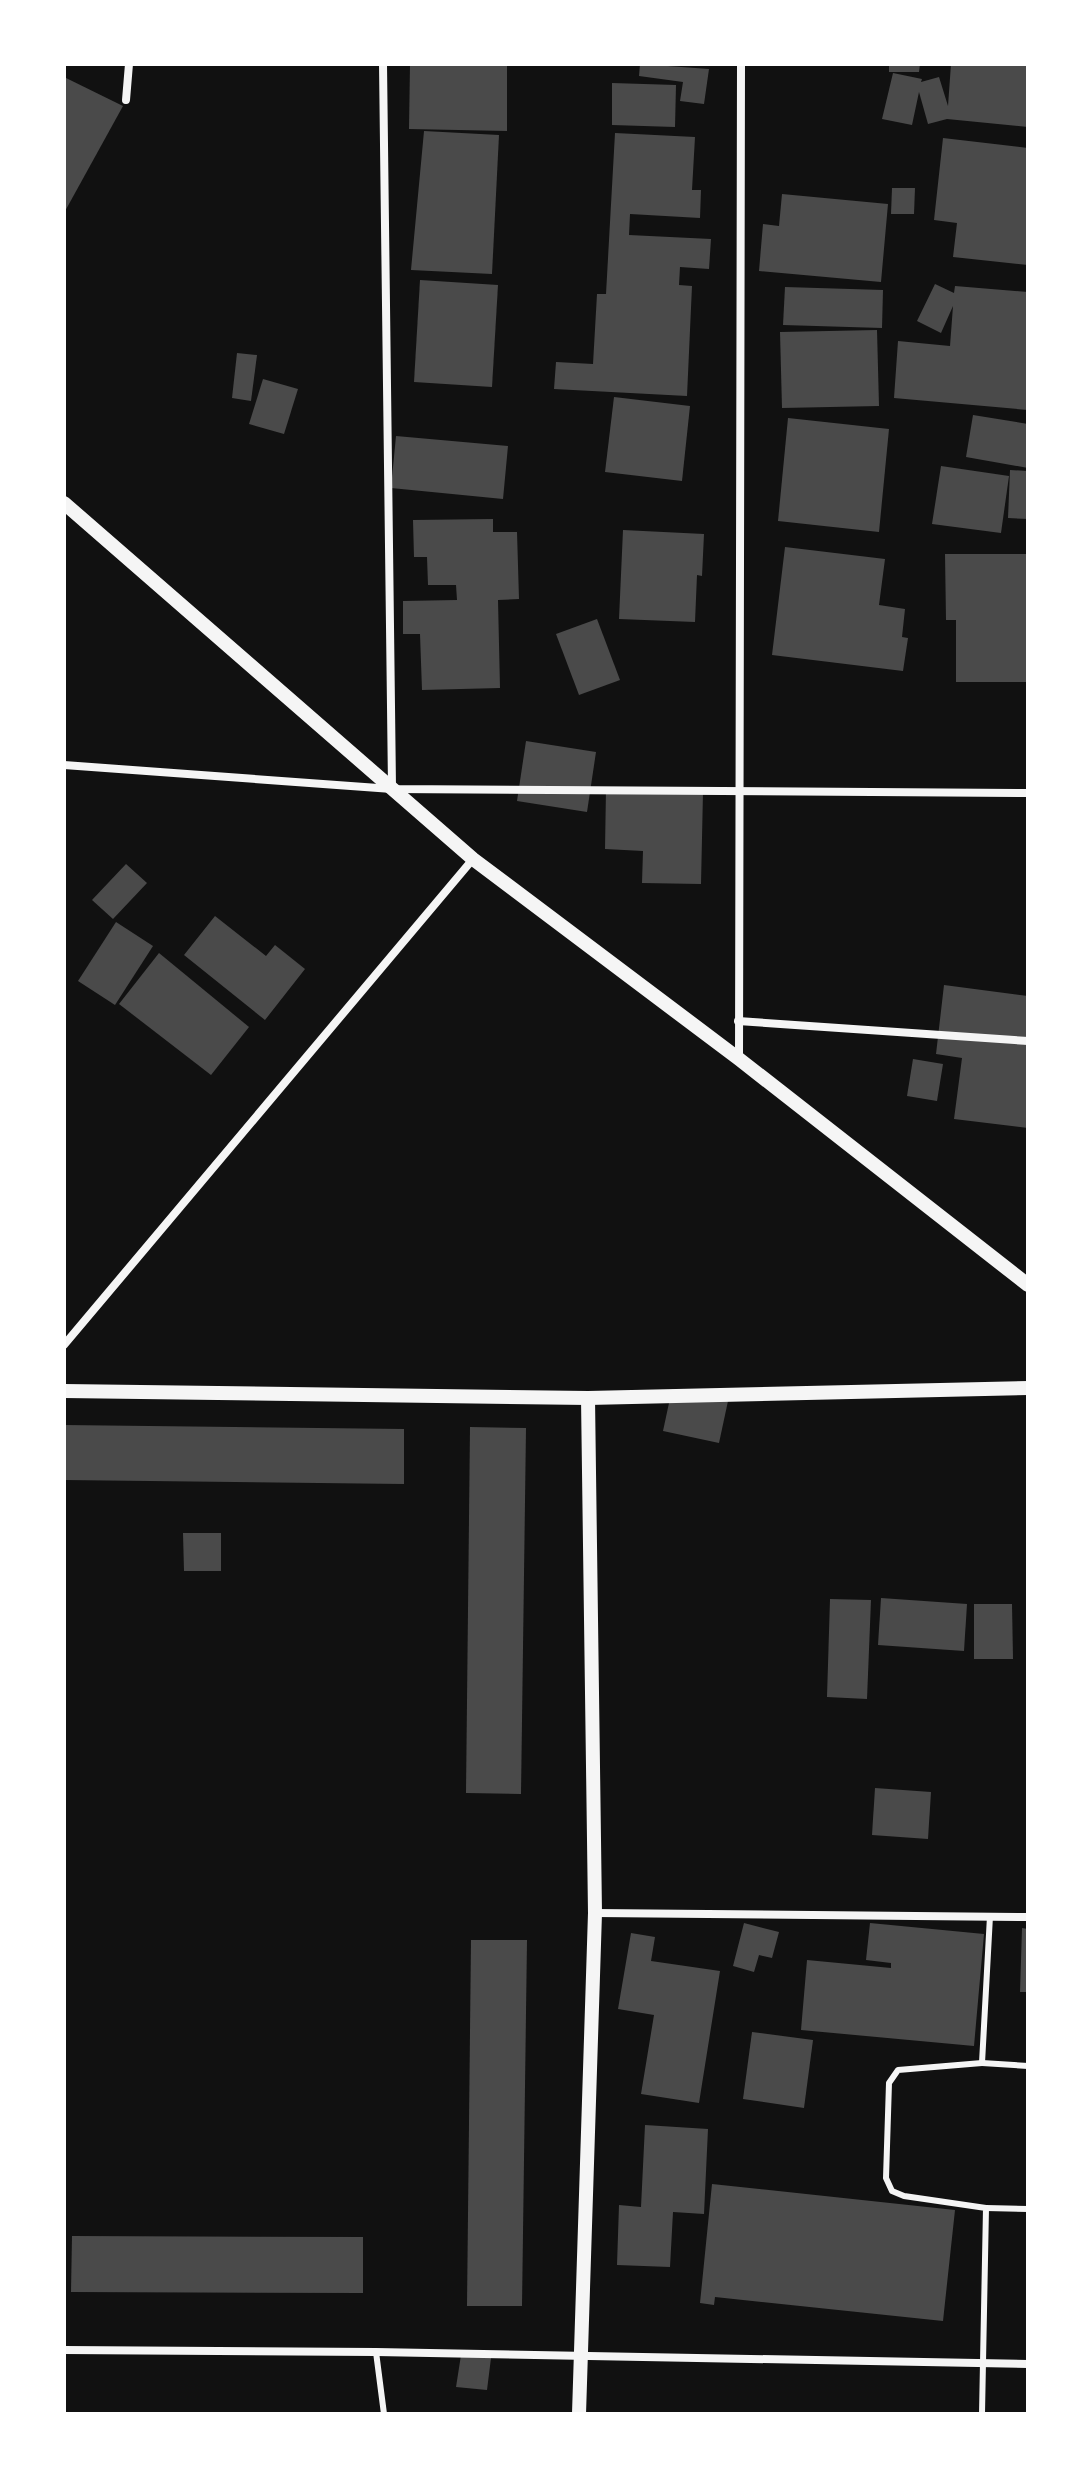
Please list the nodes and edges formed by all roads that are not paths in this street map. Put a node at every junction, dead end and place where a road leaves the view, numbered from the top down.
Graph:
1 (129, 64) edge
2 (383, 64) edge
3 (741, 64) edge
4 (126, 100) dead end
5 (64, 503) edge
6 (64, 765) edge
7 (392, 789) junction
8 (739, 789) junction
9 (1028, 793) edge
10 (473, 859) junction
11 (738, 1021) junction
12 (1028, 1041) edge
13 (739, 1059) junction
14 (1028, 1285) edge
15 (64, 1345) edge
16 (1028, 1388) edge
17 (64, 1391) edge
18 (588, 1398) junction
19 (595, 1913) junction
20 (990, 1916) junction
21 (1028, 1917) edge
22 (982, 2063) junction
23 (1028, 2066) edge
24 (986, 2208) junction
25 (1028, 2209) edge
26 (64, 2350) edge
27 (376, 2352) junction
28 (579, 2355) junction
29 (984, 2363) junction
30 (1028, 2364) edge
31 (384, 2414) edge
32 (579, 2414) edge
33 (982, 2414) edge

1 - 4 street
2 - 7 street
3 - 8 street
5 - 7 street
6 - 7 street
7 - 8 street
7 - 10 street
8 - 9 street
8 - 11 street
10 - 13 street
10 - 15 street
11 - 12 street
11 - 13 street
13 - 14 street
16 - 18 street
17 - 18 street
18 - 19 street
19 - 20 street
19 - 28 street
20 - 21 street
20 - 22 lane
22 - 23 lane
22 - 24 lane
24 - 25 lane
24 - 29 lane
26 - 27 street
27 - 28 street
27 - 31 lane
28 - 29 street
28 - 32 street
29 - 30 street
29 - 33 lane

